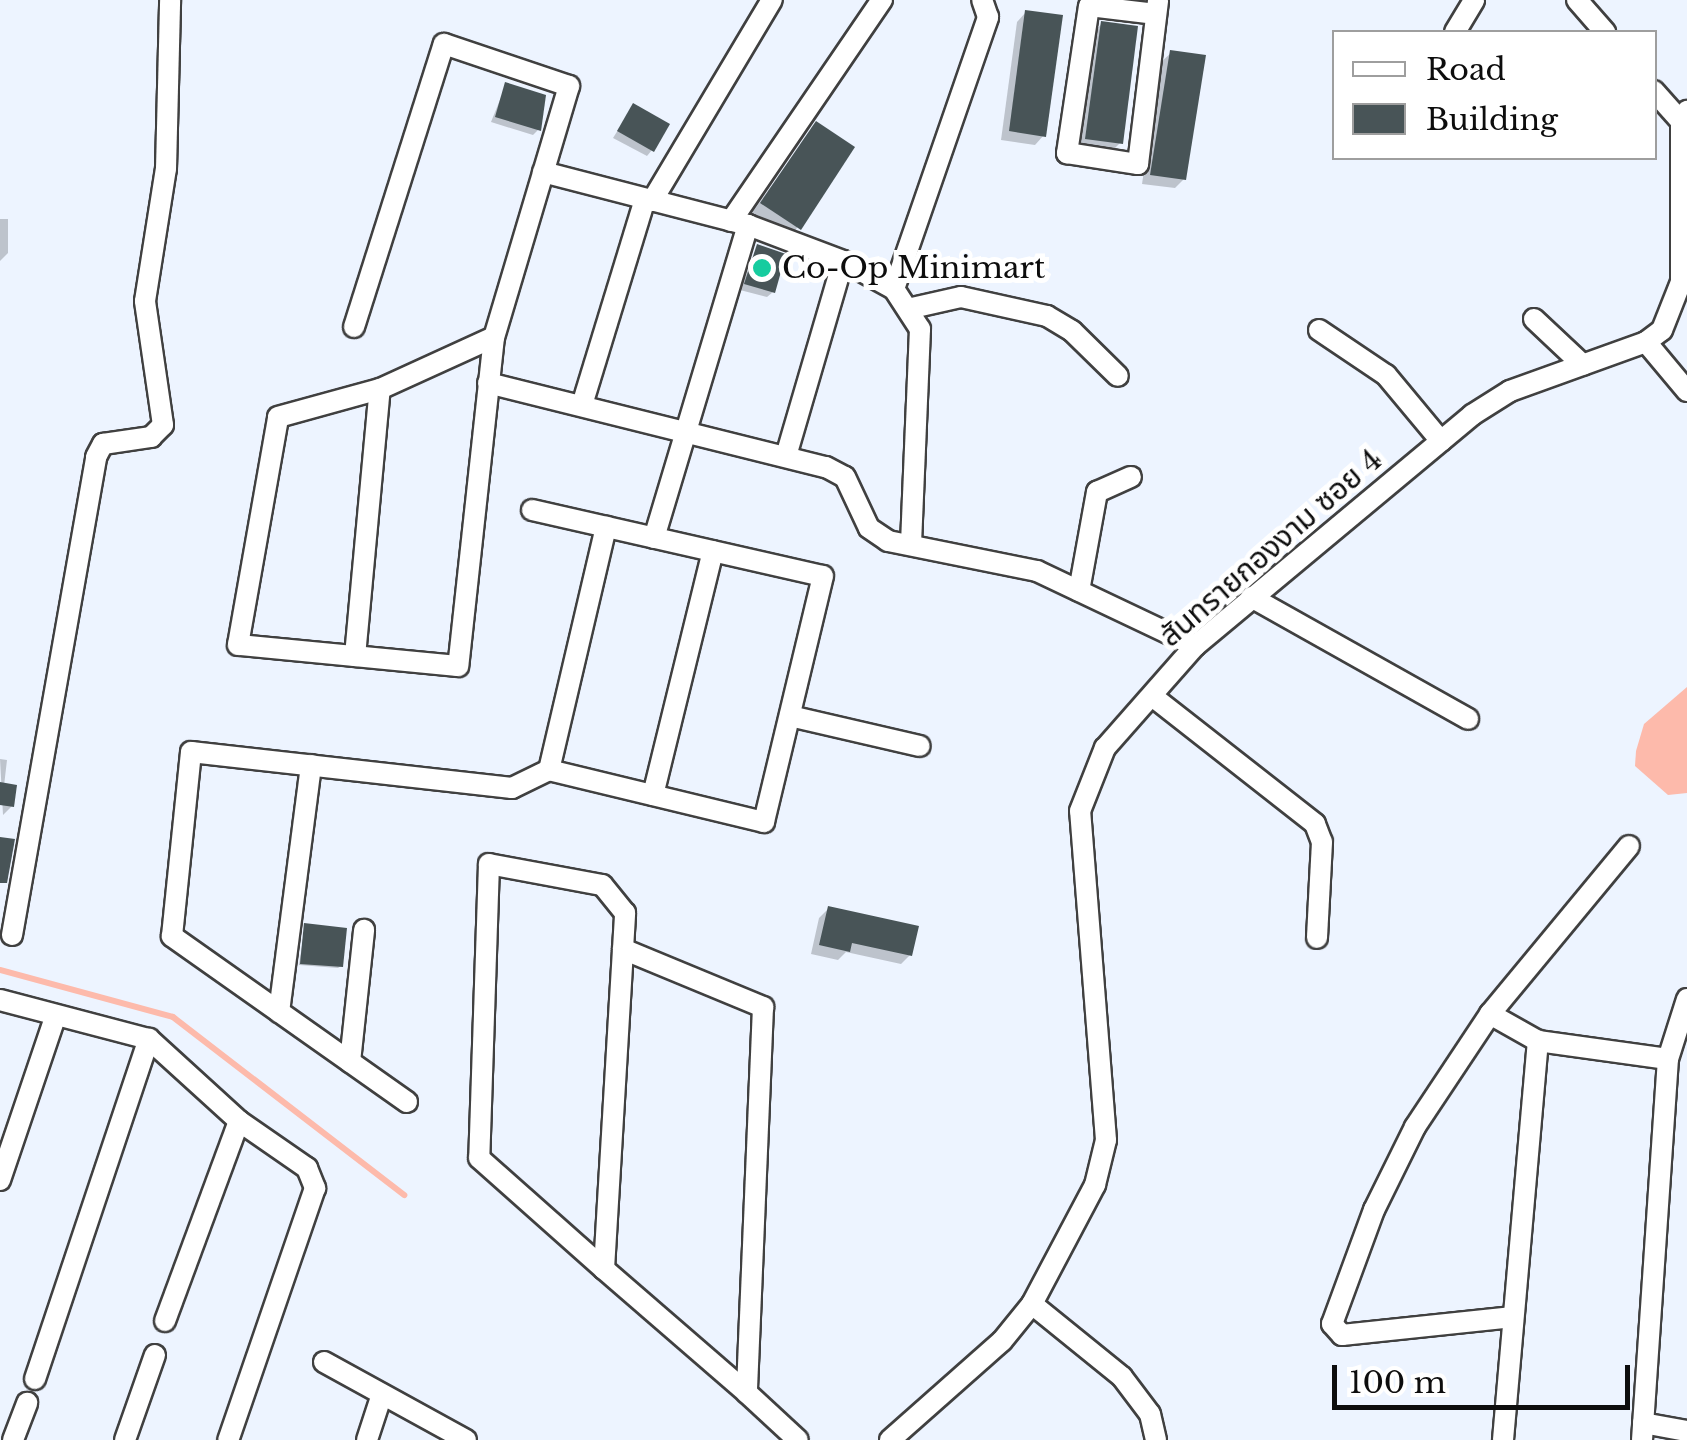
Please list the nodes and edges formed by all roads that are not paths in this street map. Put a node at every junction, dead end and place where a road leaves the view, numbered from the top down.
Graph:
1 (170, 0) edge
2 (772, 0) edge
3 (882, 0) edge
4 (982, 0) edge
5 (1474, 0) edge
6 (1577, 0) edge
7 (1157, 7) edge
8 (1457, 30) edge
9 (1603, 30) edge
10 (1657, 94) edge
11 (1685, 120) edge
12 (543, 172) junction
13 (648, 200) junction
14 (739, 223) junction
15 (1686, 239) edge
16 (843, 261) junction
17 (894, 289) junction
18 (912, 308) junction
19 (1534, 319) dead end
20 (354, 327) dead end
21 (1319, 330) dead end
22 (494, 337) junction
23 (1646, 342) junction
24 (1582, 365) junction
25 (1118, 376) dead end
26 (488, 383) junction
27 (380, 389) junction
28 (1687, 391) edge
29 (582, 405) junction
30 (684, 430) junction
31 (1441, 441) junction
32 (786, 456) junction
33 (1131, 477) dead end
34 (532, 510) dead end
35 (606, 527) junction
36 (654, 538) junction
37 (912, 542) junction
38 (713, 551) junction
39 (1079, 591) junction
40 (1251, 597) junction
41 (1195, 646) junction
42 (355, 656) junction
43 (1152, 696) junction
44 (790, 716) junction
45 (1468, 719) dead end
46 (920, 746) dead end
47 (311, 766) junction
48 (548, 770) junction
49 (653, 796) junction
50 (1629, 846) dead end
51 (364, 930) dead end
52 (12, 935) dead end
53 (1316, 938) dead end
54 (623, 949) junction
55 (1687, 999) edge
56 (0, 1000) edge
57 (279, 1012) junction
58 (1490, 1014) junction
59 (56, 1015) junction
60 (149, 1039) junction
61 (1538, 1041) junction
62 (1668, 1058) junction
63 (350, 1062) junction
64 (407, 1102) dead end
65 (239, 1121) junction
66 (0, 1180) edge
67 (604, 1269) junction
68 (1032, 1304) junction
69 (1513, 1317) junction
70 (165, 1322) dead end
71 (155, 1355) dead end
72 (324, 1362) dead end
73 (34, 1379) dead end
74 (746, 1393) junction
75 (382, 1394) junction
76 (27, 1403) dead end
77 (1687, 1431) edge
78 (1643, 1432) edge
79 (13, 1440) edge
80 (125, 1440) edge
81 (228, 1440) edge
82 (367, 1440) edge
83 (466, 1440) edge
84 (798, 1440) edge
85 (890, 1440) edge
86 (1156, 1440) edge
87 (1503, 1440) edge

1 - 52 street
2 - 13 street
3 - 14 street
4 - 17 street
5 - 8 street
6 - 9 street
7 - 7 street
10 - 11 street
11 - 15 street
12 - 13 street
12 - 20 street
12 - 22 street
13 - 14 street
13 - 29 street
14 - 16 street
14 - 30 street
15 - 23 street
16 - 17 street
16 - 32 street
17 - 18 street
18 - 25 street
18 - 37 street
19 - 24 street
21 - 31 street
22 - 26 street
22 - 27 street
23 - 24 street, สันทรายกองงาม ซอย 4
23 - 28 street
24 - 31 street, สันทรายกองงาม ซอย 4
26 - 29 street
26 - 42 street
27 - 42 street
27 - 42 street
29 - 30 street
30 - 32 street
30 - 36 street
31 - 40 street, สันทรายกองงาม ซอย 4
32 - 37 street
33 - 39 street
34 - 35 street
35 - 36 street
35 - 48 street
36 - 38 street
37 - 39 street
38 - 44 street
38 - 49 street
39 - 41 street
40 - 41 street, สันทรายกองงาม ซอย 4
40 - 45 street
41 - 43 street, สันทรายกองงาม ซอย 4
43 - 53 street
43 - 68 street, สันทรายกองงาม ซอย 4
44 - 46 street
44 - 49 street
47 - 48 street
47 - 57 street
47 - 57 street
48 - 49 street
50 - 58 street
51 - 63 street
54 - 67 street
54 - 67 street
54 - 74 street
55 - 62 street
56 - 59 street
57 - 63 street
58 - 61 street
58 - 69 street
59 - 60 street
59 - 66 street
60 - 65 street
60 - 73 street
61 - 62 street
61 - 69 street
62 - 78 street
63 - 64 street
65 - 70 street
65 - 81 street
67 - 74 street
68 - 85 street, สันทรายกองงาม ซอย 4
68 - 86 street
69 - 87 street
71 - 80 street
72 - 75 street
74 - 84 street
75 - 82 street
75 - 83 street
76 - 79 street
77 - 78 street

